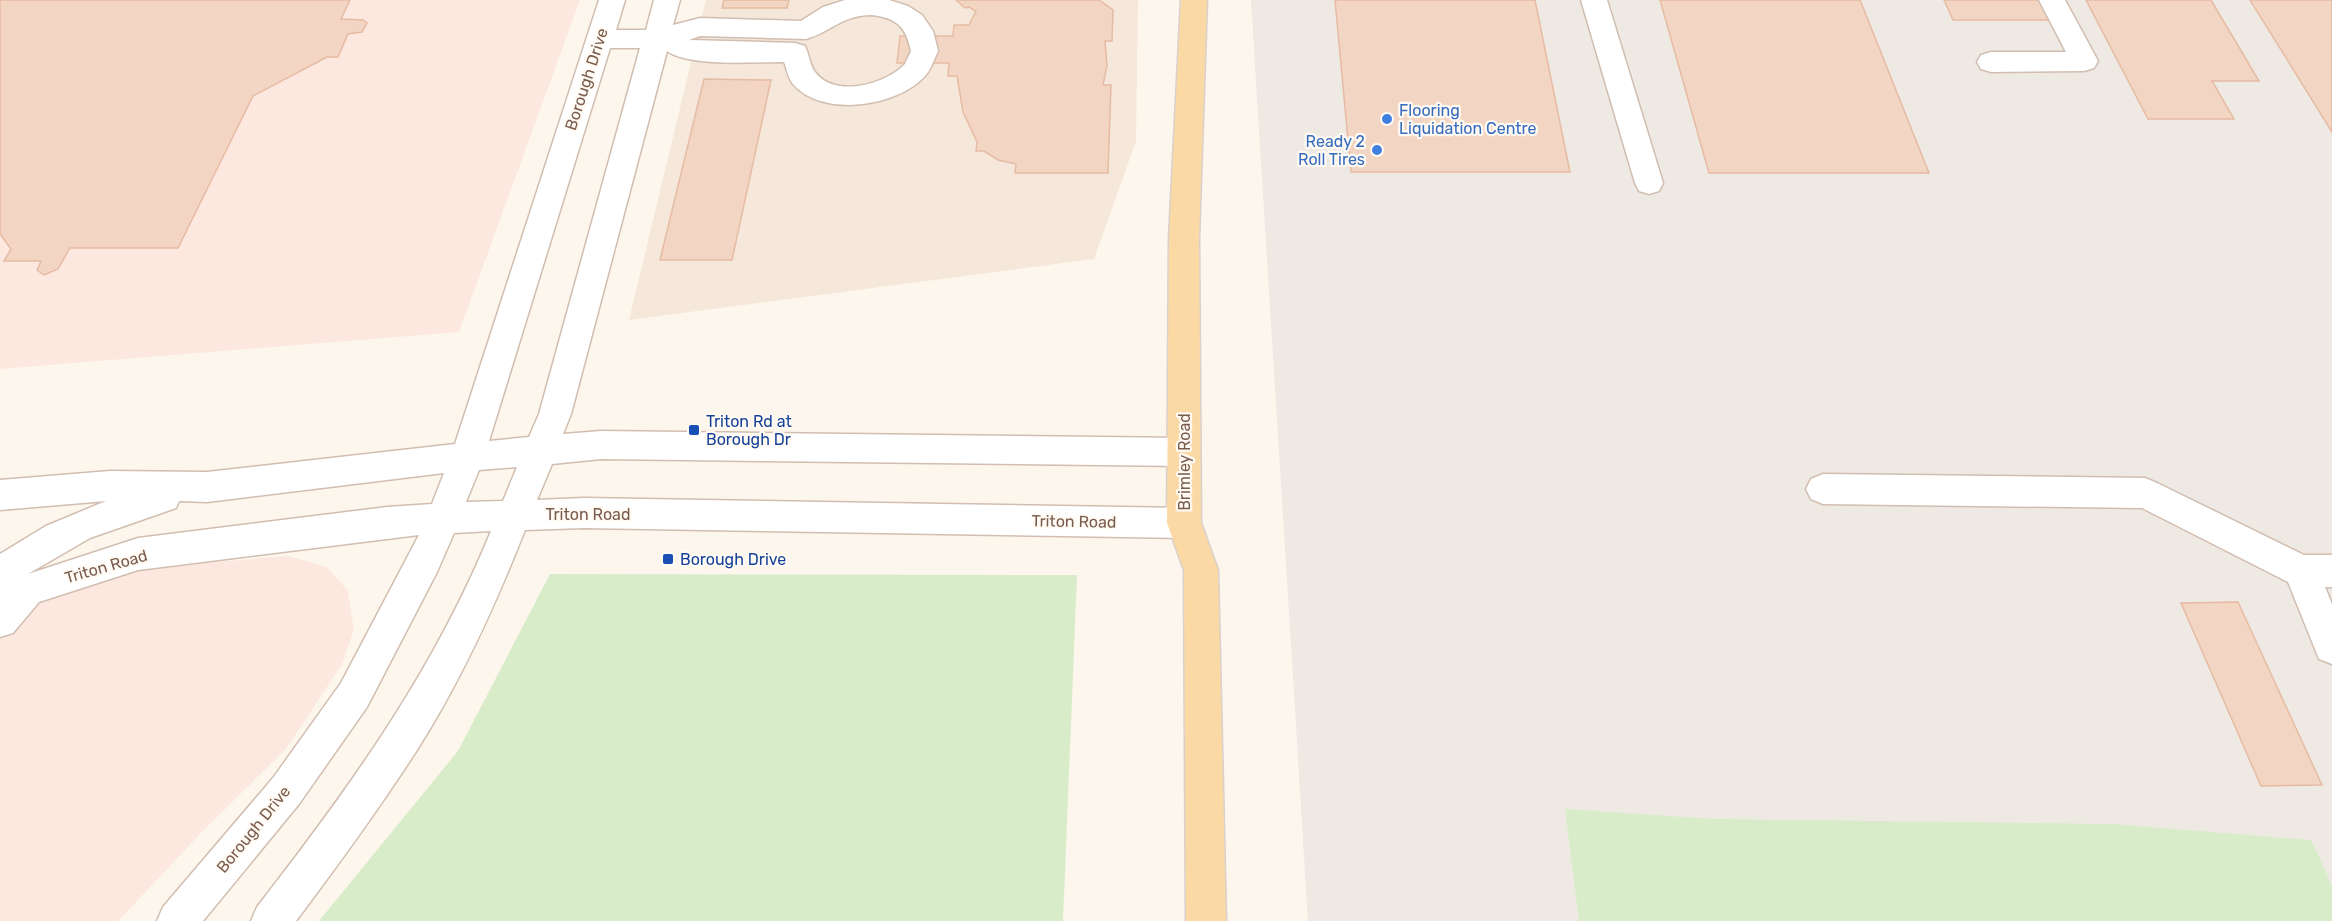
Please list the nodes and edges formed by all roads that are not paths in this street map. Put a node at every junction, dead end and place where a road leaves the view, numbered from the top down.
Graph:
1 (612, 0) edge
2 (667, 0) edge
3 (1194, 0) edge
4 (1594, 0) edge
5 (2052, 0) edge
6 (599, 39) junction
7 (663, 39) junction
8 (1991, 62) dead end
9 (1649, 183) dead end
10 (540, 449) junction
11 (1184, 452) junction
12 (468, 456) junction
13 (207, 487) junction
14 (1823, 489) dead end
15 (0, 495) edge
16 (513, 514) junction
17 (443, 518) junction
18 (1184, 523) junction
19 (2317, 571) edge
20 (9, 585) edge
21 (0, 621) edge
22 (2332, 647) edge
23 (177, 921) edge
24 (271, 921) edge
25 (1206, 921) edge

1 - 6 street, Borough Drive
2 - 7 street
3 - 11 main road, Brimley Road
4 - 9 street
5 - 8 street
6 - 7 street
6 - 12 street, Borough Drive
7 - 7 street
7 - 10 street
10 - 11 street
10 - 12 street
10 - 16 street
11 - 18 main road, Brimley Road
12 - 13 street
12 - 17 street, Borough Drive
13 - 15 street
13 - 20 street
14 - 19 street
16 - 17 street, Triton Road
16 - 18 street, Triton Road
16 - 24 street
17 - 20 street, Triton Road
17 - 23 street, Borough Drive
18 - 25 main road, Brimley Road
19 - 22 street
20 - 21 street

